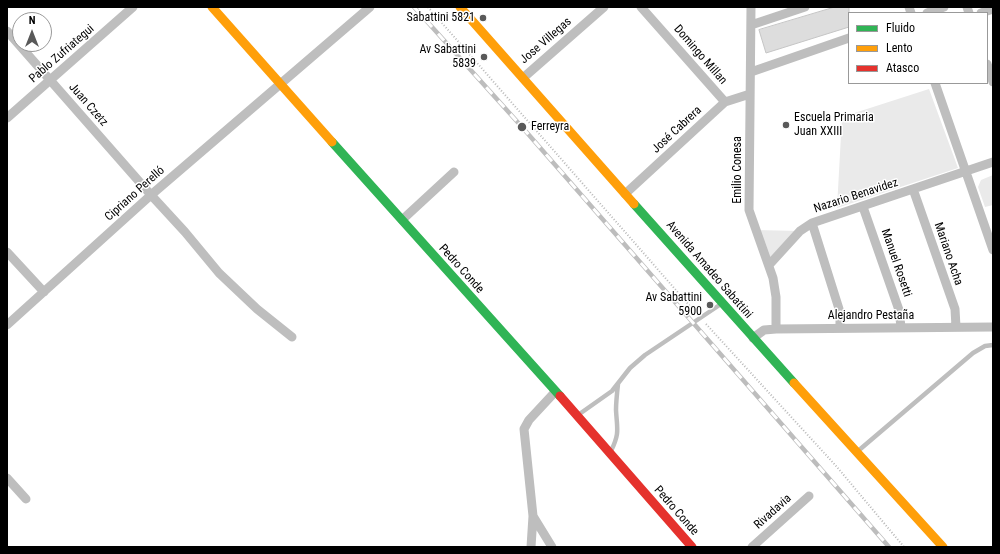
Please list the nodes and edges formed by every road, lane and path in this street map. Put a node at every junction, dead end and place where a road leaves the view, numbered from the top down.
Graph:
1 (133, 7) edge
2 (212, 7) edge
3 (370, 7) edge
4 (428, 7) edge
5 (460, 7) edge
6 (604, 7) edge
7 (641, 7) edge
8 (751, 7) edge
9 (805, 7) edge
10 (944, 7) edge
11 (790, 10) edge
12 (930, 12) edge
13 (751, 26) junction
14 (7, 30) edge
15 (848, 38) edge
16 (988, 67) edge
17 (751, 72) junction
18 (522, 78) junction
19 (50, 80) junction
20 (993, 82) edge
21 (281, 83) junction
22 (935, 84) edge
23 (750, 94) junction
24 (725, 102) junction
25 (7, 118) edge
26 (993, 162) edge
27 (966, 171) junction
28 (454, 172) dead end
29 (913, 189) junction
30 (625, 194) junction
31 (151, 196) junction
32 (864, 207) junction
33 (402, 220) junction
34 (812, 223) junction
35 (993, 250) edge
36 (7, 252) edge
37 (769, 265) junction
38 (44, 292) junction
39 (722, 304) junction
40 (700, 318) junction
41 (7, 325) edge
42 (901, 327) junction
43 (956, 327) junction
44 (993, 327) edge
45 (840, 328) junction
46 (776, 329) junction
47 (292, 336) dead end
48 (753, 338) junction
49 (993, 345) edge
50 (618, 384) junction
51 (554, 392) junction
52 (577, 416) junction
53 (610, 452) junction
54 (857, 452) junction
55 (7, 478) edge
56 (809, 496) dead end
57 (26, 499) dead end
58 (533, 516) junction
59 (531, 547) edge
60 (552, 547) edge
61 (692, 547) edge
62 (752, 547) edge
63 (904, 547) edge
64 (943, 547) edge

1 - 19 street, Pablo Zufriategui
2 - 21 main road, Pedro Conde
3 - 21 street, Cipriano Perelló
4 - 40 path
5 - 18 main road, Avenida Amadeo Sabattini
6 - 18 street, Jose Villegas
7 - 24 street, Domingo Millan
8 - 13 street, Emilio Conesa
9 - 11 street
10 - 12 street
11 - 13 street
13 - 17 street, Emilio Conesa
14 - 19 street, Juan Czetz
15 - 17 street
16 - 20 street
17 - 23 street, Emilio Conesa
18 - 30 main road, Avenida Amadeo Sabattini
19 - 25 street, Pablo Zufriategui
19 - 31 street, Juan Czetz
21 - 31 street, Cipriano Perelló
21 - 33 main road, Pedro Conde
22 - 27 street
23 - 24 street, José Cabrera
23 - 37 street, Emilio Conesa
24 - 30 street, José Cabrera
26 - 27 street, Nazario Benavidez
27 - 29 street, Nazario Benavidez
27 - 35 street
28 - 33 street
29 - 32 street, Nazario Benavidez
29 - 43 street, Mariano Acha
30 - 39 main road, Avenida Amadeo Sabattini
31 - 38 street, Cipriano Perelló
31 - 47 street, Juan Czetz
32 - 34 street, Nazario Benavidez
32 - 42 street, Manuel Rosetti
33 - 51 main road, Pedro Conde
34 - 37 street, Nazario Benavidez
34 - 45 street
36 - 38 street
37 - 46 street, Emilio Conesa
38 - 41 street, Cipriano Perelló
39 - 40 lane
39 - 48 main road, Avenida Amadeo Sabattini
40 - 50 lane
40 - 63 path
42 - 43 street, Alejandro Pestaña
42 - 45 street, Alejandro Pestaña
43 - 44 street, Alejandro Pestaña
45 - 46 street, Alejandro Pestaña
46 - 48 street, Alejandro Pestaña
48 - 54 main road, Avenida Amadeo Sabattini
49 - 54 lane
50 - 52 lane
50 - 53 lane
51 - 52 main road, Pedro Conde
51 - 58 street
52 - 53 main road, Pedro Conde
53 - 61 main road, Pedro Conde
54 - 64 main road, Avenida Amadeo Sabattini
55 - 57 street
56 - 62 street, Rivadavia
58 - 59 street
58 - 60 street

